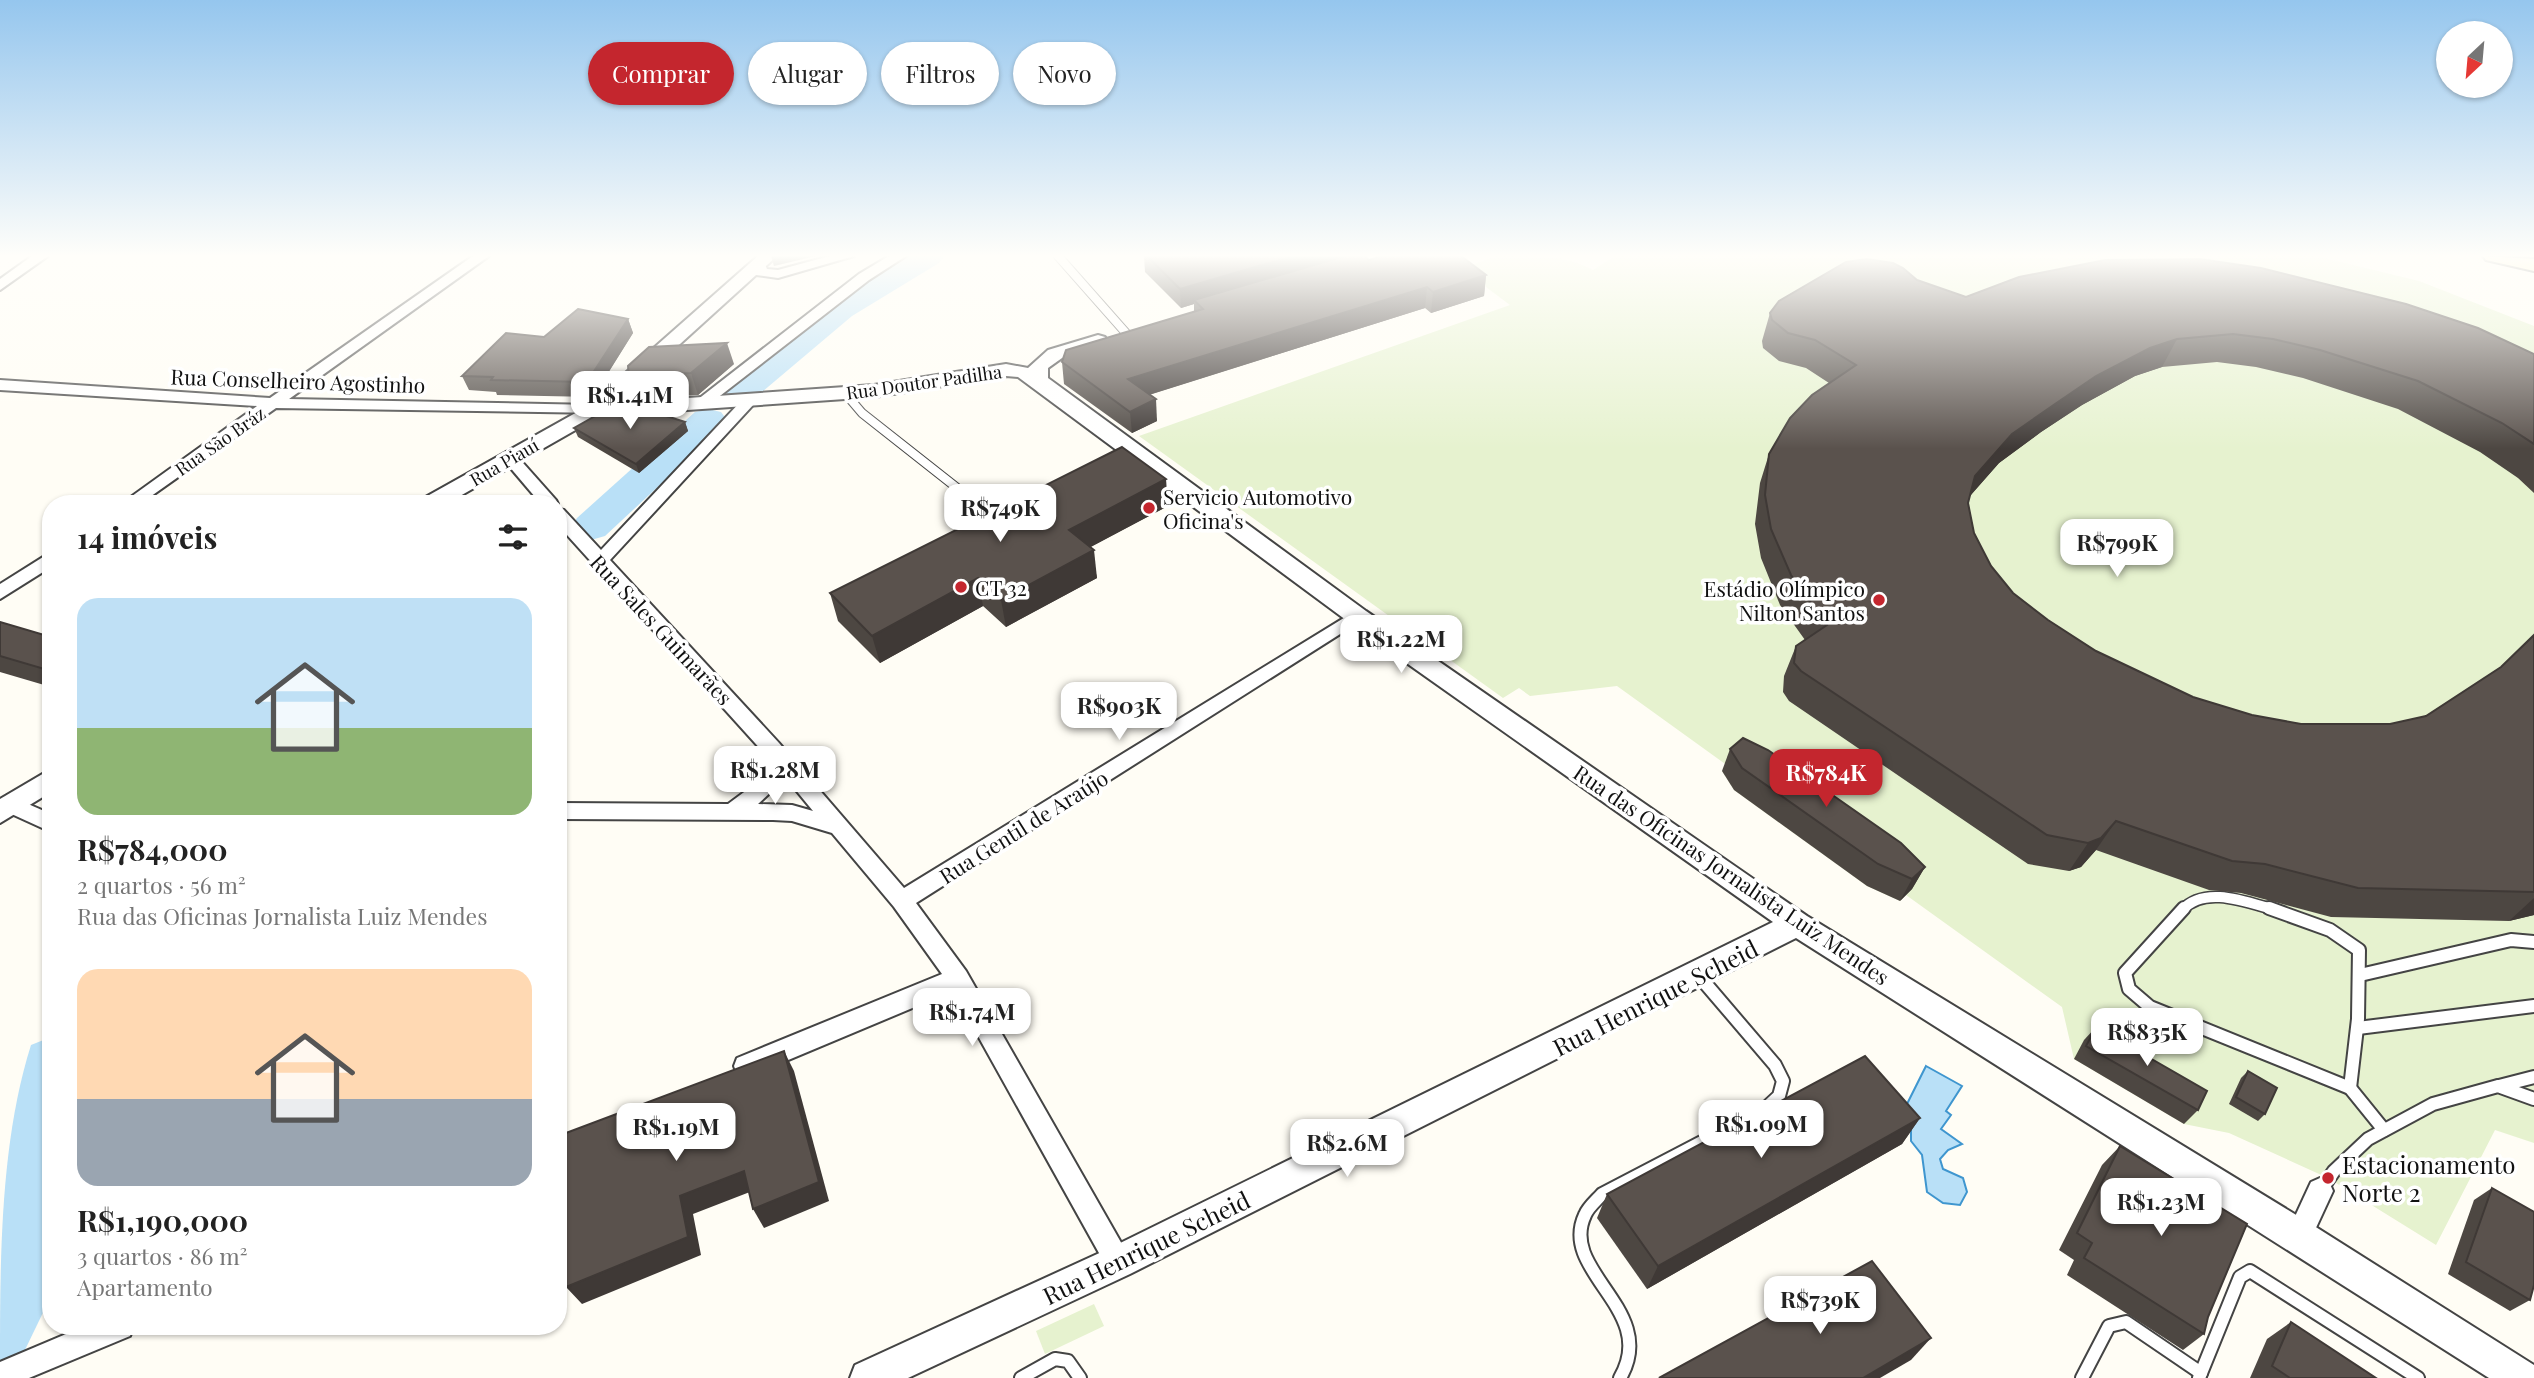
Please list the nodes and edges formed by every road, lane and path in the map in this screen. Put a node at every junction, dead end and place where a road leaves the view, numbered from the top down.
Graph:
1 (391, 320) edge
2 (697, 320) edge
3 (808, 320) edge
4 (1122, 320) edge
5 (1133, 331) joint
6 (1038, 380) junction
7 (0, 385) edge
8 (845, 393) junction
9 (749, 401) junction
10 (275, 403) junction
11 (702, 403) junction
12 (595, 410) junction
13 (510, 458) junction
14 (142, 495) edge
15 (445, 495) edge
16 (542, 495) edge
17 (966, 495) dead end
18 (567, 524) edge
19 (600, 561) junction
20 (42, 564) edge
21 (0, 593) edge
22 (1358, 617) junction
23 (786, 764) junction
24 (42, 785) edge
25 (6, 809) edge
26 (567, 811) edge
27 (731, 813) junction
28 (42, 821) edge
29 (837, 826) junction
30 (902, 901) junction
31 (1797, 924) junction
32 (2534, 942) edge
33 (2360, 975) junction
34 (1699, 976) junction
35 (958, 978) junction
36 (2534, 1006) edge
37 (2358, 1028) junction
38 (726, 1075) edge
39 (2534, 1077) edge
40 (2498, 1086) junction
41 (2350, 1088) junction
42 (2534, 1099) edge
43 (2384, 1130) junction
44 (2320, 1191) joint
45 (2299, 1236) junction
46 (1118, 1262) junction
47 (99, 1335) edge
48 (8, 1373) edge
49 (2200, 1375) edge
50 (868, 1378) edge
51 (1021, 1378) edge
52 (1080, 1378) edge
53 (1620, 1378) edge
54 (2082, 1378) edge
55 (2418, 1378) edge
56 (2521, 1378) edge

1 - 10 street, Rua São Bráz
2 - 12 street, Rua Piauí
3 - 11 street
4 - 5 lane
5 - 6 street
6 - 8 street, Rua Doutor Padilha
6 - 22 street, Rua das Oficinas Jornalista Luiz Mendes
7 - 10 street, Rua Conselheiro Agostinho
8 - 9 street, Rua Doutor Padilha
8 - 17 lane
9 - 11 street, Rua Doutor Padilha
9 - 19 street
10 - 12 street, Rua Conselheiro Agostinho
10 - 14 street, Rua São Bráz
11 - 12 street, Rua Doutor Padilha
12 - 13 street, Rua Piauí
13 - 15 street, Rua Piauí
13 - 16 street
18 - 19 street, Rua Sales Guimarães
19 - 23 street, Rua Sales Guimarães
20 - 21 street
22 - 30 street, Rua Gentil de Araújo
22 - 31 street, Rua das Oficinas Jornalista Luiz Mendes
23 - 27 street
23 - 29 street, Rua Sales Guimarães
24 - 25 street
25 - 28 street
26 - 27 street
27 - 29 street
29 - 30 street, Rua Sales Guimarães
30 - 35 street, Rua Sales Guimarães
31 - 34 street, Rua Henrique Scheid
31 - 45 street, Rua das Oficinas Jornalista Luiz Mendes
32 - 33 lane
33 - 37 lane
33 - 41 lane
34 - 46 street, Rua Henrique Scheid
34 - 53 lane
35 - 38 street
35 - 46 street, Rua Sales Guimarães
36 - 37 lane
37 - 41 lane
39 - 40 lane
40 - 42 lane
40 - 43 lane
41 - 43 lane
43 - 44 lane
44 - 45 street
45 - 56 street, Rua das Oficinas Jornalista Luiz Mendes
46 - 50 street, Rua Henrique Scheid
47 - 48 street
49 - 54 lane
49 - 55 lane
51 - 52 lane

